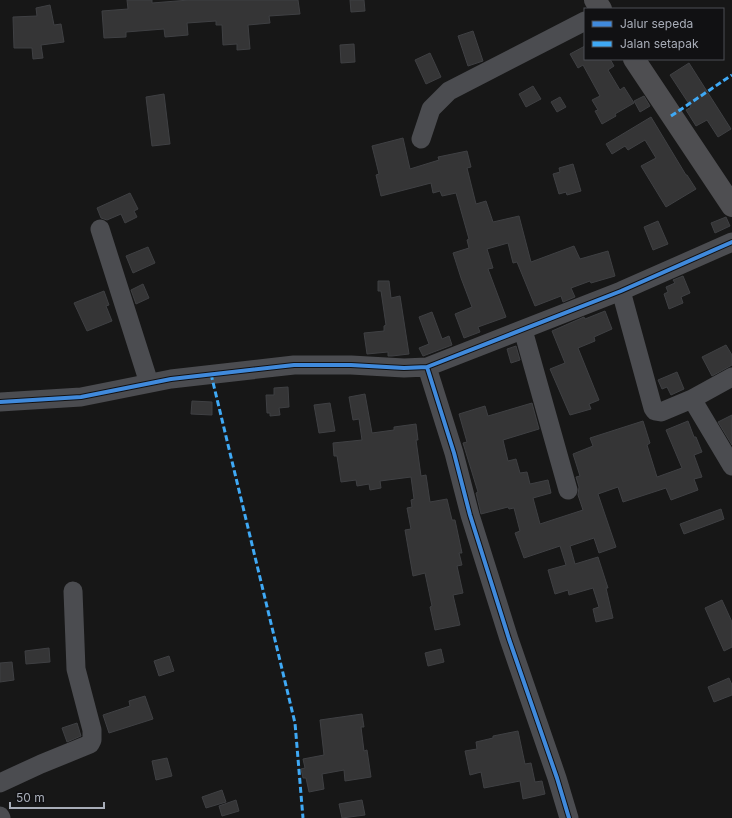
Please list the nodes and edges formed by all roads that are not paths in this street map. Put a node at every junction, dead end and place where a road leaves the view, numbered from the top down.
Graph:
1 (594, 0) edge
2 (600, 8) edge
3 (584, 22) edge
4 (635, 60) edge
5 (421, 139) dead end
6 (732, 206) edge
7 (100, 229) dead end
8 (732, 242) edge
9 (621, 291) junction
10 (523, 330) junction
11 (427, 367) junction
12 (732, 377) edge
13 (149, 383) junction
14 (692, 399) junction
15 (0, 402) edge
16 (732, 466) edge
17 (568, 490) dead end
18 (73, 591) dead end
19 (0, 783) edge
20 (569, 818) edge

1 - 2 highway
3 - 5 street
4 - 6 highway
7 - 13 street
8 - 9 street
9 - 10 street
9 - 14 street
10 - 11 street
10 - 17 street
11 - 13 street
11 - 20 street
12 - 14 street
13 - 15 street
14 - 16 street
18 - 19 street

